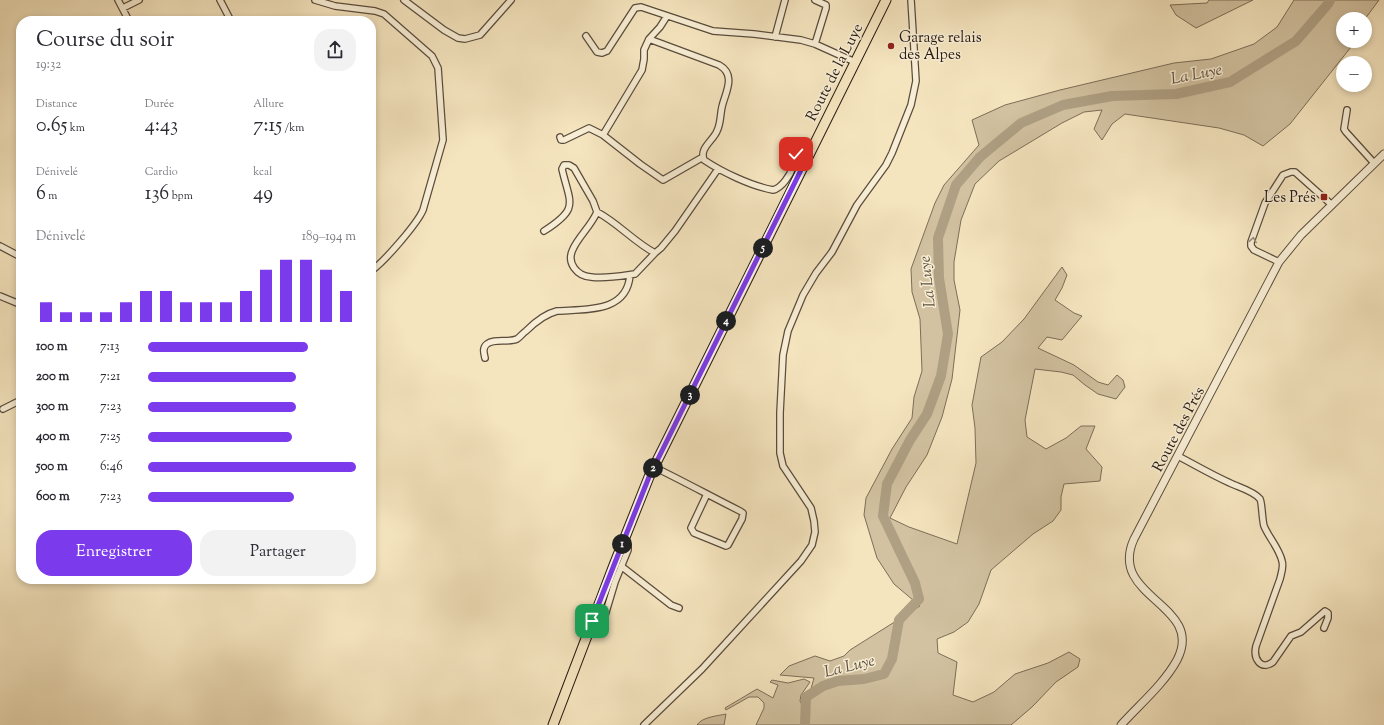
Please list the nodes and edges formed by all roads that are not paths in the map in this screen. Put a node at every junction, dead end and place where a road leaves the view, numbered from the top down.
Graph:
1 (118, 0) edge
2 (140, 0) edge
3 (220, 0) edge
4 (315, 0) edge
5 (404, 0) edge
6 (511, 0) edge
7 (785, 0) edge
8 (815, 0) edge
9 (886, 0) edge
10 (911, 0) edge
11 (123, 8) junction
12 (127, 16) edge
13 (228, 16) edge
14 (667, 16) junction
15 (586, 36) dead end
16 (775, 37) junction
17 (649, 39) junction
18 (815, 44) junction
19 (855, 62) junction
20 (1347, 110) dead end
21 (603, 135) junction
22 (560, 137) dead end
23 (810, 152) junction
24 (1384, 154) edge
25 (703, 157) junction
26 (1374, 163) junction
27 (718, 169) junction
28 (1332, 205) junction
29 (597, 212) junction
30 (544, 231) dead end
31 (0, 246) edge
32 (655, 252) junction
33 (16, 254) edge
34 (1279, 262) junction
35 (376, 267) edge
36 (630, 275) junction
37 (0, 296) edge
38 (16, 302) edge
39 (485, 358) dead end
40 (16, 402) edge
41 (3, 409) dead end
42 (1178, 456) junction
43 (656, 468) junction
44 (707, 494) junction
45 (624, 540) junction
46 (621, 566) junction
47 (679, 608) dead end
48 (603, 622) dead end
49 (1324, 628) dead end
50 (553, 725) edge
51 (644, 725) edge
52 (1121, 725) edge

1 - 11 street
2 - 11 street
3 - 13 street
4 - 35 street
5 - 6 street
7 - 16 street
8 - 18 street
9 - 19 main road, Route de la Luye
10 - 51 street
11 - 12 street
14 - 15 street
14 - 16 street
14 - 17 street
16 - 18 street
17 - 21 street
17 - 25 street
18 - 19 street
19 - 23 main road, Route de la Luye
20 - 26 street
21 - 22 street
21 - 25 street
23 - 27 street
23 - 43 main road, Route de la Luye
24 - 26 street, Route des Prés
25 - 27 street
26 - 28 street, Route des Prés
27 - 32 street
28 - 34 street, Route des Prés
34 -> 28 street
29 - 30 street
29 - 32 street
29 - 36 street
31 - 33 street
32 - 36 street
34 - 42 street, Route des Prés
36 - 39 street
37 - 38 street
40 - 41 street
42 - 49 street
42 - 52 street, Route des Prés
43 - 44 street
43 - 45 main road, Route de la Luye
44 - 44 street
45 - 46 street
45 - 50 main road, Route de la Luye
46 - 47 street
46 - 48 street

